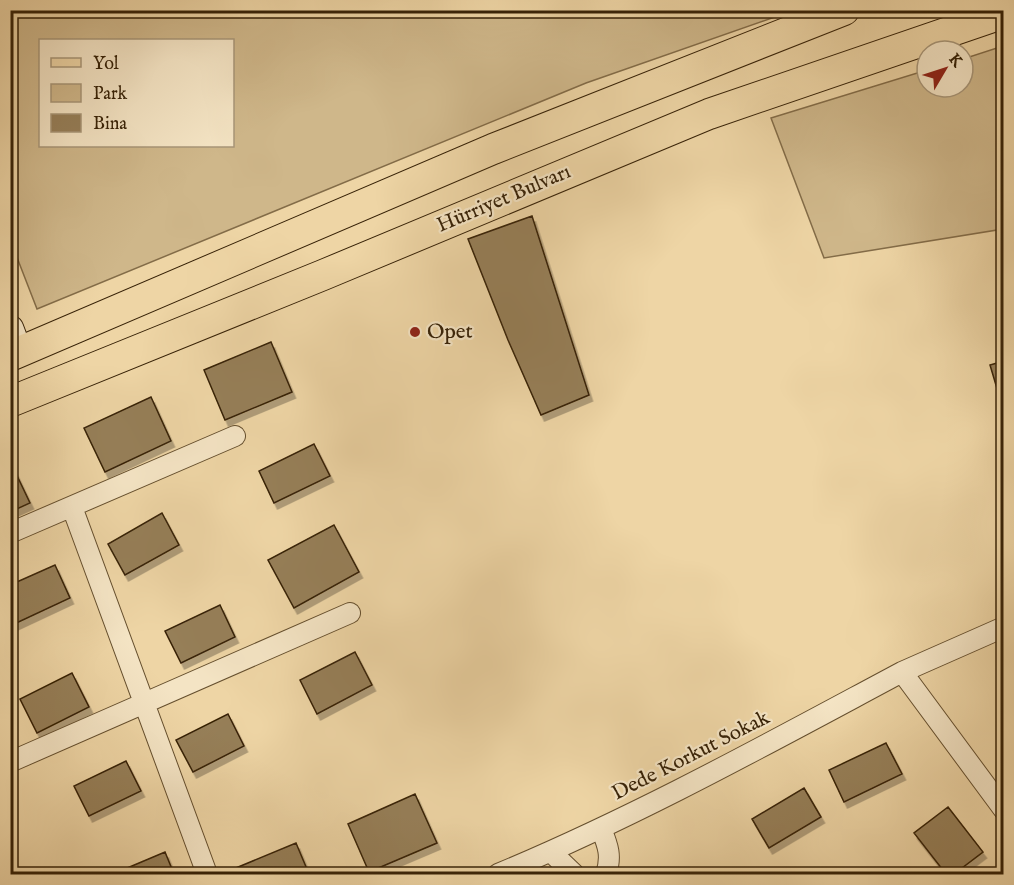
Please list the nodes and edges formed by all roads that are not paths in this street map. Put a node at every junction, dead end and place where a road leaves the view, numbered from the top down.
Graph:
1 (844, 10) edge
2 (939, 10) edge
3 (997, 15) edge
4 (13, 346) edge
5 (10, 402) edge
6 (235, 436) dead end
7 (72, 507) junction
8 (10, 534) edge
9 (350, 613) dead end
10 (1004, 627) edge
11 (902, 672) junction
12 (144, 704) junction
13 (10, 762) edge
14 (1004, 810) edge
15 (601, 828) junction
16 (551, 852) junction
17 (207, 874) edge
18 (498, 874) edge
19 (574, 874) edge
20 (606, 874) edge

1 - 4 main road
2 - 3 main road
3 - 5 main road, Hürriyet Bulvarı
6 - 7 street
7 - 8 street
7 - 12 street
9 - 12 street
10 - 11 street, Dede Korkut Sokak
11 - 14 street
11 - 15 street, Dede Korkut Sokak
12 - 13 street
12 - 17 street
15 - 16 street, Dede Korkut Sokak
15 - 20 street
16 - 18 street, Dede Korkut Sokak
16 - 19 street

